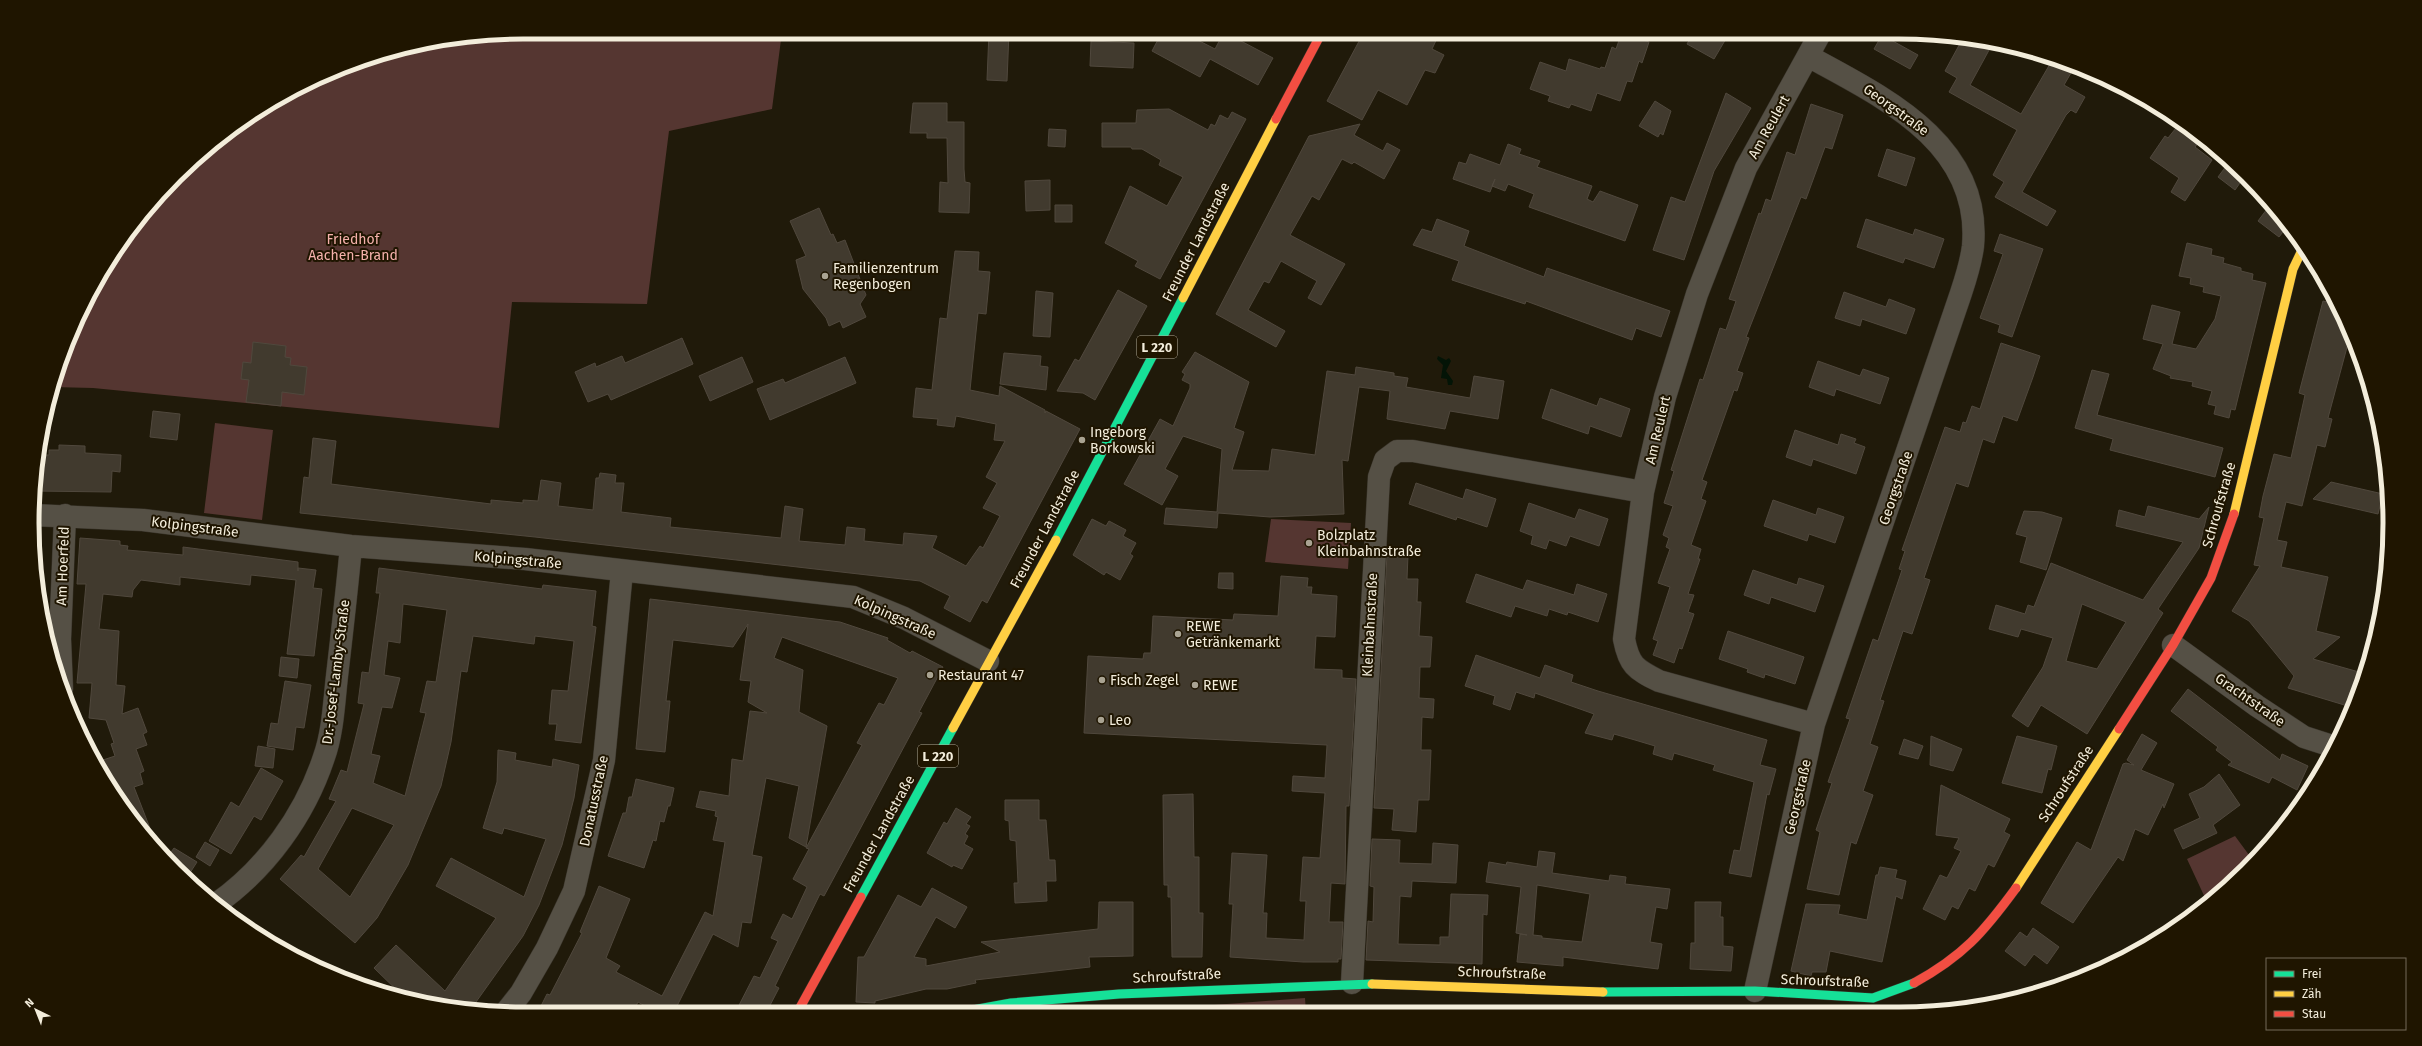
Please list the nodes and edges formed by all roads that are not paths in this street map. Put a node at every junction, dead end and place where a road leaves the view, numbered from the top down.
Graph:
1 (1318, 39) edge
2 (1817, 39) edge
3 (1808, 56) junction
4 (2300, 253) edge
5 (1643, 492) junction
6 (39, 515) edge
7 (65, 515) junction
8 (351, 546) junction
9 (622, 571) junction
10 (2173, 645) junction
11 (988, 661) junction
12 (61, 667) edge
13 (1814, 724) junction
14 (2329, 745) edge
15 (220, 900) edge
16 (1352, 983) junction
17 (1755, 991) junction
18 (510, 1007) edge
19 (800, 1007) edge
20 (993, 1007) edge

1 - 11 street, Freunder Landstraße / L 220
2 - 3 street, Am Reulert
3 - 5 street, Am Reulert
3 - 13 street, Georgstraße
4 - 10 street, Schroufstraße
5 - 13 street, Am Reulert
5 - 16 street, Kleinbahnstraße
6 - 7 street, Kolpingstraße
7 - 8 street, Kolpingstraße
7 - 12 street, Am Hoerfeld
8 - 9 street, Kolpingstraße
8 - 15 street, Dr.-Josef-Lamby-Straße
9 - 11 street, Kolpingstraße
9 - 18 street, Donatusstraße
10 - 14 street, Grachtstraße
10 - 17 street, Schroufstraße
11 - 19 street, Freunder Landstraße / L 220
13 - 17 street, Georgstraße
16 - 17 street, Schroufstraße
16 - 20 street, Schroufstraße

